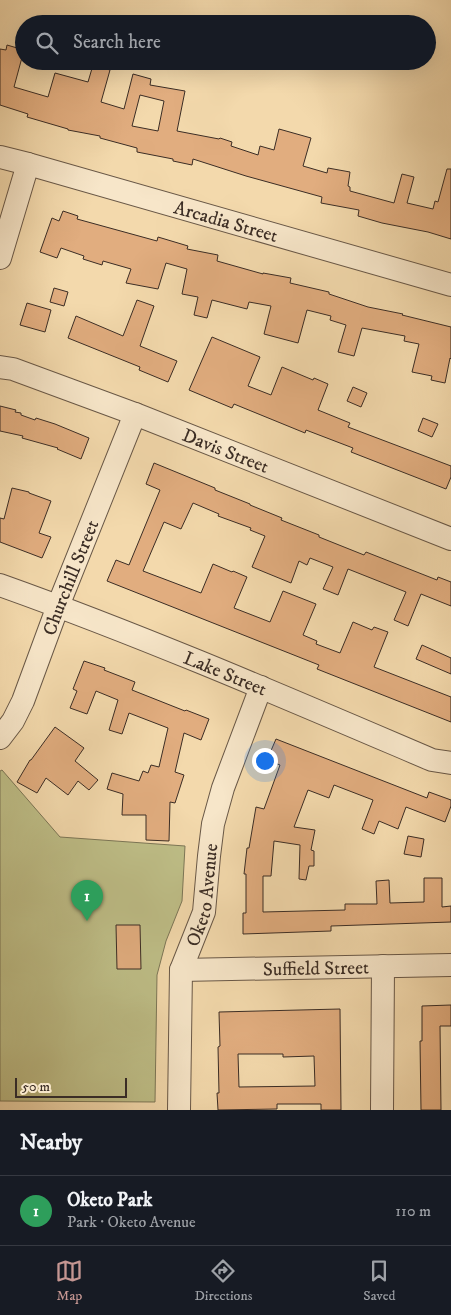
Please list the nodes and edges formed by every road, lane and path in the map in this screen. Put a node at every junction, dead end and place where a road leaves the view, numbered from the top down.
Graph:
1 (0, 157) edge
2 (28, 164) junction
3 (0, 258) edge
4 (451, 285) edge
5 (0, 366) edge
6 (136, 414) junction
7 (451, 538) edge
8 (0, 585) edge
9 (58, 606) junction
10 (260, 687) junction
11 (0, 738) edge
12 (451, 762) edge
13 (451, 965) edge
14 (383, 966) junction
15 (181, 970) junction
16 (179, 1110) edge
17 (382, 1110) edge

1 - 2 street, Arcadia Street
2 - 3 street
2 - 4 street, Arcadia Street
5 - 6 street, Davis Street
6 - 7 street, Davis Street
6 - 9 street, Churchill Street
8 - 9 street, Lake Street
9 - 10 street, Lake Street
9 - 11 street, Churchill Street
10 - 12 street, Lake Street
10 - 15 street, Oketo Avenue
13 - 14 street, Suffield Street
14 - 15 street, Suffield Street
14 - 17 street
15 - 16 street, Oketo Avenue

